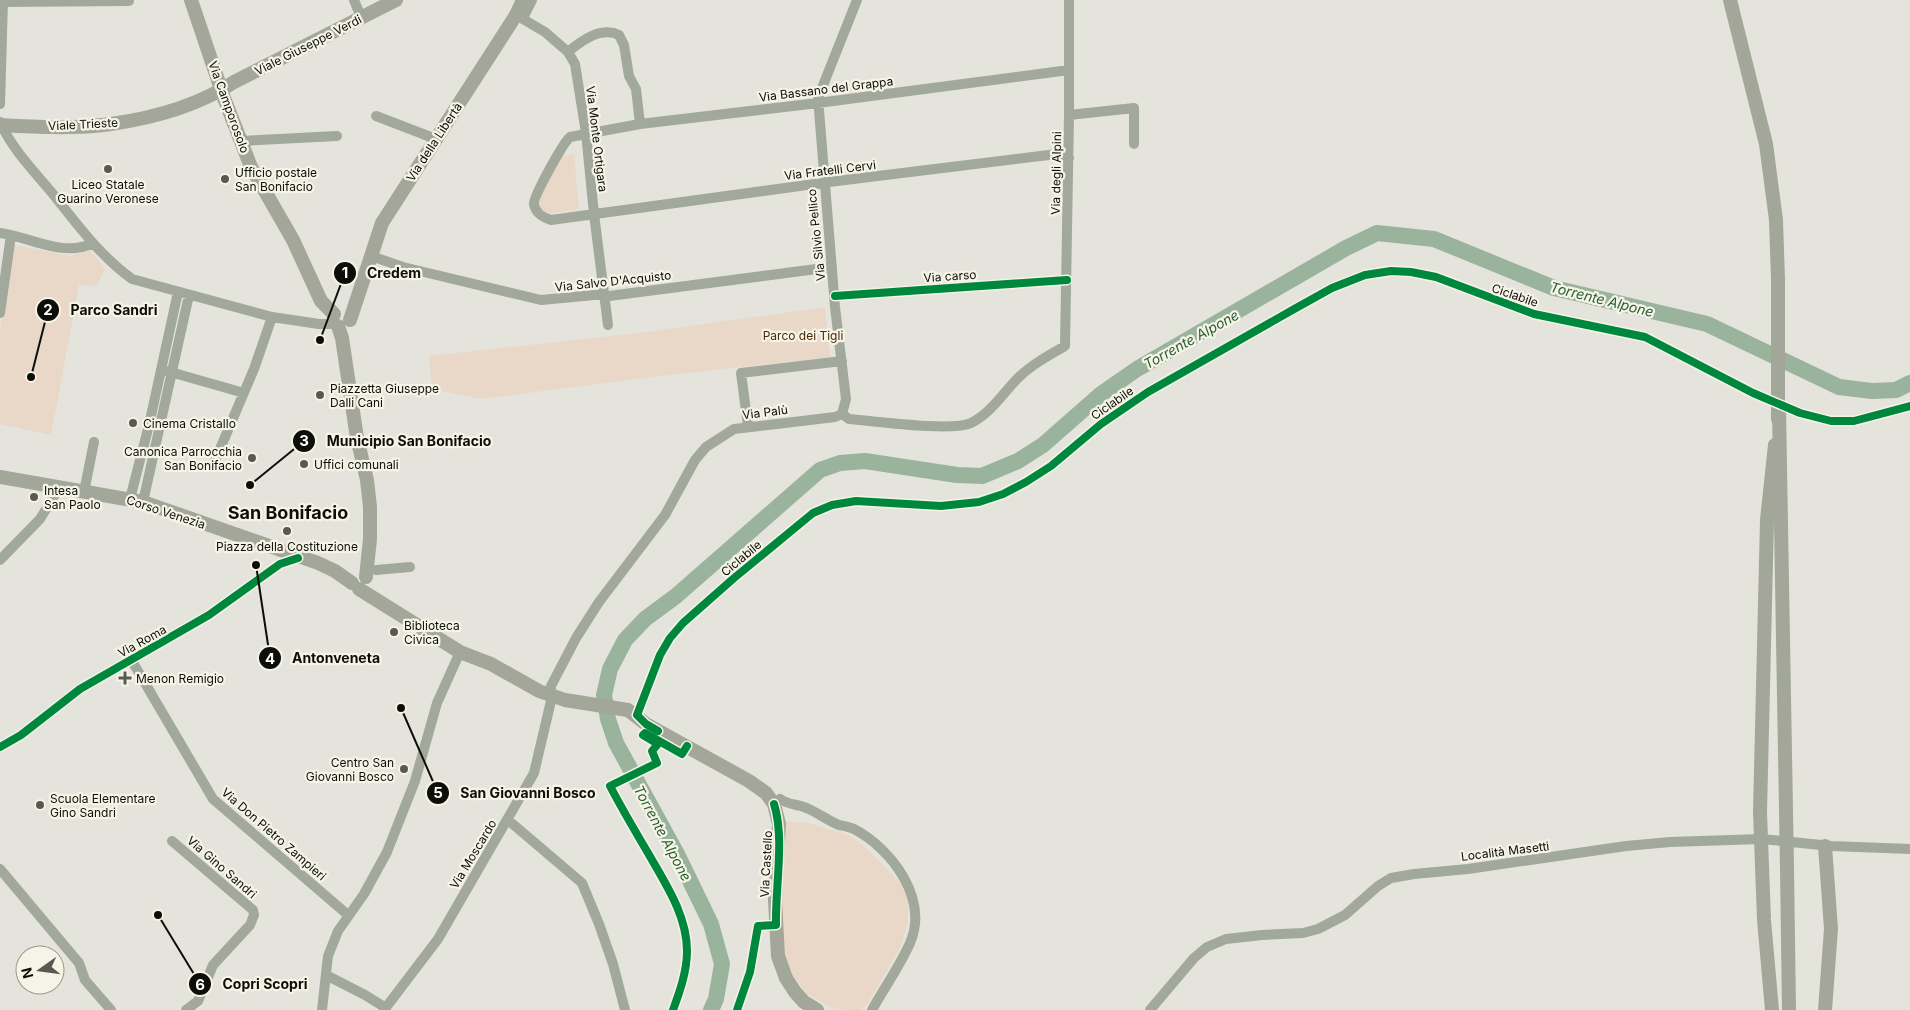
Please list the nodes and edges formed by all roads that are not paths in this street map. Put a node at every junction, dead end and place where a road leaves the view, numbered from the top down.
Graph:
1 (191, 0) edge
2 (354, 0) edge
3 (396, 0) edge
4 (523, 0) edge
5 (532, 0) edge
6 (857, 0) edge
7 (1068, 0) edge
8 (3, 1) edge
9 (129, 1) dead end
10 (1731, 2) edge
11 (519, 16) junction
12 (361, 17) junction
13 (2, 23) edge
14 (568, 52) junction
15 (1069, 70) junction
16 (221, 90) junction
17 (818, 103) junction
18 (0, 104) edge
19 (1069, 115) junction
20 (376, 116) dead end
21 (1, 124) edge
22 (640, 124) junction
23 (586, 134) junction
24 (337, 136) dead end
25 (436, 139) junction
26 (240, 141) junction
27 (1134, 144) dead end
28 (1069, 158) junction
29 (824, 183) junction
30 (538, 212) joint
31 (594, 214) junction
32 (0, 233) edge
33 (12, 235) junction
34 (93, 243) junction
35 (371, 256) junction
36 (832, 267) junction
37 (1067, 280) junction
38 (178, 292) junction
39 (605, 294) junction
40 (189, 295) junction
41 (835, 296) junction
42 (0, 313) edge
43 (272, 318) junction
44 (340, 322) junction
45 (608, 325) dead end
46 (1065, 346) joint
47 (842, 361) junction
48 (161, 370) junction
49 (172, 372) junction
50 (244, 393) junction
51 (1779, 409) junction
52 (842, 414) junction
53 (148, 425) junction
54 (748, 426) junction
55 (160, 428) junction
56 (94, 442) dead end
57 (214, 462) dead end
58 (0, 477) edge
59 (59, 488) junction
60 (84, 492) junction
61 (136, 500) junction
62 (298, 558) junction
63 (0, 560) edge
64 (410, 567) dead end
65 (362, 578) junction
66 (460, 652) junction
67 (132, 661) junction
68 (551, 695) junction
69 (0, 747) edge
70 (774, 804) junction
71 (508, 820) junction
72 (1762, 839) junction
73 (172, 841) dead end
74 (1825, 846) junction
75 (1910, 849) edge
76 (0, 869) edge
77 (348, 915) junction
78 (326, 976) junction
79 (385, 1009) edge
80 (111, 1010) edge
81 (186, 1010) edge
82 (322, 1010) edge
83 (625, 1010) edge
84 (817, 1010) edge
85 (872, 1010) edge
86 (1150, 1010) edge
87 (1772, 1010) edge
88 (1788, 1010) edge
89 (1825, 1010) edge

1 - 16 street, Via Camporosolo
2 - 12 street
3 - 12 street, Viale Giuseppe Verdi
4 - 11 street, Via della Libertà
5 - 11 street
6 - 17 street, Via Silvio Pellico
7 - 15 street, Via degli Alpini
8 - 9 street
8 - 13 street
10 - 51 street
11 - 14 street, Via Monte Ortigara
11 - 25 street, Via della Libertà
12 - 16 street, Viale Giuseppe Verdi
13 - 18 street
14 - 22 street
14 - 23 street, Via Monte Ortigara
15 - 17 street, Via Bassano del Grappa
15 - 19 street, Via degli Alpini
16 - 21 street, Viale Trieste
16 - 26 street, Via Camporosolo
17 - 22 street, Via Bassano del Grappa
17 - 29 street, Via Silvio Pellico
19 - 27 street
19 - 28 street, Via degli Alpini
20 - 25 street
21 - 34 street
22 - 23 street, Via Bassano del Grappa
23 - 30 street, Via Bassano del Grappa
23 - 31 street, Via Monte Ortigara
24 - 26 street
25 - 35 street, Via della Libertà
26 - 44 street, Via Camporosolo
28 - 29 street, Via Fratelli Cervi
28 - 37 street, Via degli Alpini
29 - 31 street, Via Fratelli Cervi
29 - 36 street, Via Silvio Pellico
30 - 31 street, Via Fratelli Cervi
31 - 39 street, Via Monte Ortigara
32 - 33 street
33 - 34 street
33 - 42 street
34 - 38 street
35 - 39 street, Via Salvo D'Acquisto
35 - 44 street, Via della Libertà
36 - 39 street, Via Salvo D'Acquisto
36 - 41 street, Via Silvio Pellico
37 - 41 street, Via carso
37 - 46 street, Via degli Alpini
38 - 40 street
38 - 48 street
39 - 45 street, Via Monte Ortigara
40 - 43 street
40 - 49 street
41 - 47 street, Via Silvio Pellico
43 - 44 street
43 - 50 street
44 - 65 street
46 - 52 street, Via Palù
47 - 52 street, Via Silvio Pellico
47 - 54 street
48 - 49 street
48 - 53 street
49 - 50 street
49 - 55 street
50 - 57 street
51 - 72 street, bridge
51 - 88 street, bridge
52 - 54 street, Via Palù
53 - 55 street
53 - 61 street
54 - 68 street, Via Palù
55 - 61 street
56 - 60 street
58 - 59 street, Corso Venezia
59 - 60 street, Corso Venezia
59 - 63 street
60 - 61 street, Corso Venezia
61 - 62 street, Corso Venezia
62 - 65 street
62 - 67 street, Via Roma
64 - 65 street
65 - 66 street
66 - 68 street
66 - 77 street
67 - 69 street, Via Roma
67 - 77 street, Via Don Pietro Zampieri
68 - 70 street
68 - 71 street, Via Moscardo
70 - 84 street, Via Castello
70 - 85 street
71 - 79 street, Via Moscardo
71 - 83 street
72 - 74 street, Località Masetti
72 - 86 street, Località Masetti
72 - 87 street
73 - 81 street, Via Gino Sandri
74 - 75 street, Località Masetti
74 - 89 street
76 - 80 street
77 - 78 street
78 - 79 street
78 - 82 street

